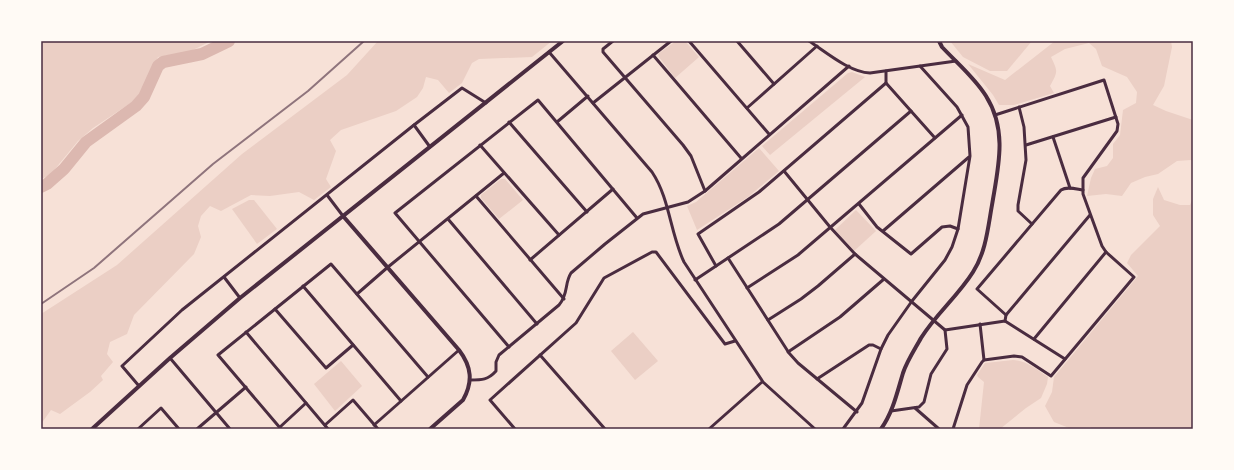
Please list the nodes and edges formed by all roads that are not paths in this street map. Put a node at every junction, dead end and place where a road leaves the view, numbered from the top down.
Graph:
1 (563, 41) edge
2 (612, 41) edge
3 (671, 41) edge
4 (689, 41) edge
5 (737, 41) edge
6 (809, 41) edge
7 (939, 41) edge
8 (817, 46) junction
9 (549, 52) junction
10 (653, 55) junction
11 (956, 61) junction
12 (849, 66) junction
13 (920, 66) junction
14 (886, 71) junction
15 (625, 77) junction
16 (886, 83) junction
17 (774, 84) junction
18 (588, 96) junction
19 (486, 102) junction
20 (593, 102) junction
21 (1019, 107) junction
22 (747, 108) junction
23 (911, 111) junction
24 (995, 114) junction
25 (962, 115) junction
26 (1116, 117) junction
27 (510, 122) junction
28 (557, 122) junction
29 (414, 125) junction
30 (769, 134) junction
31 (1053, 137) junction
32 (935, 138) junction
33 (480, 145) junction
34 (1026, 145) junction
35 (430, 147) junction
36 (970, 156) junction
37 (741, 158) junction
38 (784, 171) junction
39 (504, 173) junction
40 (1070, 188) junction
41 (613, 189) junction
42 (1083, 190) junction
43 (705, 191) junction
44 (327, 195) junction
45 (476, 196) junction
46 (808, 199) junction
47 (859, 204) junction
48 (667, 208) junction
49 (586, 212) junction
50 (1090, 215) junction
51 (344, 216) junction
52 (637, 218) junction
53 (448, 219) junction
54 (1032, 224) junction
55 (830, 227) junction
56 (958, 228) junction
57 (882, 231) junction
58 (559, 235) junction
59 (419, 242) junction
60 (1106, 252) junction
61 (854, 254) junction
62 (728, 258) junction
63 (530, 260) junction
64 (716, 266) junction
65 (388, 267) junction
66 (224, 277) junction
67 (884, 279) junction
68 (695, 280) junction
69 (303, 286) junction
70 (748, 288) junction
71 (357, 294) junction
72 (240, 298) junction
73 (564, 299) junction
74 (912, 301) junction
75 (275, 309) junction
76 (1006, 315) junction
77 (768, 320) junction
78 (935, 320) junction
79 (1005, 321) junction
80 (537, 324) junction
81 (980, 324) junction
82 (945, 330) junction
83 (246, 332) junction
84 (1034, 339) junction
85 (735, 341) junction
86 (354, 345) junction
87 (509, 347) junction
88 (881, 349) junction
89 (459, 350) junction
90 (788, 352) junction
91 (540, 355) junction
92 (170, 358) junction
93 (1065, 359) junction
94 (984, 360) junction
95 (428, 377) junction
96 (818, 379) junction
97 (470, 380) junction
98 (762, 382) junction
99 (139, 386) junction
100 (246, 387) junction
101 (401, 401) junction
102 (306, 403) junction
103 (915, 408) junction
104 (891, 411) junction
105 (857, 412) junction
106 (216, 413) junction
107 (374, 424) junction
108 (325, 425) junction
109 (280, 428) edge
110 (882, 428) edge
111 (92, 429) edge
112 (138, 429) edge
113 (179, 429) edge
114 (197, 429) edge
115 (230, 429) edge
116 (328, 429) edge
117 (378, 429) edge
118 (430, 429) edge
119 (515, 429) edge
120 (605, 429) edge
121 (709, 429) edge
122 (815, 429) edge
123 (843, 429) edge
124 (939, 429) edge
125 (953, 429) edge

1 - 9 street
2 - 15 street
3 - 10 street
4 - 22 street
5 - 17 street
6 - 8 street
7 - 11 street
8 - 12 street
8 - 17 street
9 - 18 street
9 - 19 street
10 - 15 street
10 - 37 street
11 - 13 street
11 - 24 street
12 - 14 street
12 - 30 street
13 - 14 street
13 - 25 street
14 - 16 street
15 - 20 street
15 - 43 street
16 - 23 street
16 - 38 street
17 - 22 street
18 - 20 street
18 - 28 street
19 - 29 street
19 - 35 street
20 - 48 street
21 - 24 street
21 - 26 street
21 - 34 street
22 - 30 street
23 - 32 street
23 - 46 street
24 - 78 street
25 - 32 street
25 - 36 street
26 - 31 street
26 - 42 street
27 - 28 street
27 - 33 street
27 - 49 street
28 - 41 street
29 - 35 street
29 - 44 street
30 - 37 street
31 - 34 street
31 - 40 street
32 - 47 street
33 - 39 street
33 - 59 street
34 - 54 street
35 - 51 street
36 - 56 street
36 - 57 street
37 - 43 street
38 - 46 street
38 - 64 street
39 - 45 street
39 - 58 street
40 - 42 street
40 - 54 street
41 - 49 street
41 - 52 street
42 - 50 street
43 - 48 street
44 - 51 street
44 - 66 street
45 - 53 street
45 - 63 street
46 - 55 street
46 - 62 street
47 - 55 street
47 - 57 street
48 - 52 street
48 - 68 street
49 - 58 street
50 - 60 street
50 - 76 street
51 - 65 street
51 - 72 street
52 - 73 street
53 - 59 street
53 - 80 street
54 - 76 street
55 - 61 street
55 - 70 street
56 - 57 street
56 - 74 street
58 - 63 street
59 - 65 street
59 - 87 street
60 - 84 street
60 - 93 street
61 - 67 street
61 - 77 street
62 - 64 street
62 - 70 street
63 - 73 street
64 - 68 street
65 - 71 street
65 - 89 street
66 - 72 street
66 - 99 street
67 - 74 street
67 - 90 street
68 - 85 street
69 - 71 street
69 - 75 street
69 - 86 street
70 - 77 street
71 - 95 street
72 - 92 street
73 - 80 street
74 - 78 street
74 - 88 street
75 - 83 street
75 - 86 street
76 - 79 street
77 - 90 street
78 - 82 street
78 - 104 street
79 - 81 street
79 - 84 street
80 - 87 street
81 - 82 street
81 - 94 street
82 - 103 street
83 - 100 street
83 - 102 street
84 - 93 street
85 - 91 street
85 - 98 street
86 - 101 street
87 - 97 street
88 - 96 street
88 - 105 street
89 - 95 street
89 - 97 street
90 - 96 street
91 - 119 street
91 - 120 street
92 - 99 street
92 - 106 street
93 - 94 street
94 - 125 street
95 - 101 street
96 - 105 street
97 - 118 street
98 - 121 street
98 - 122 street
99 - 111 street
100 - 106 street
100 - 109 street
101 - 107 street
102 - 108 street
102 - 109 street
103 - 104 street
103 - 124 street
104 - 110 street
105 - 123 street
106 - 114 street
106 - 115 street
107 - 108 street
107 - 117 street
108 - 116 street
112 - 113 street

